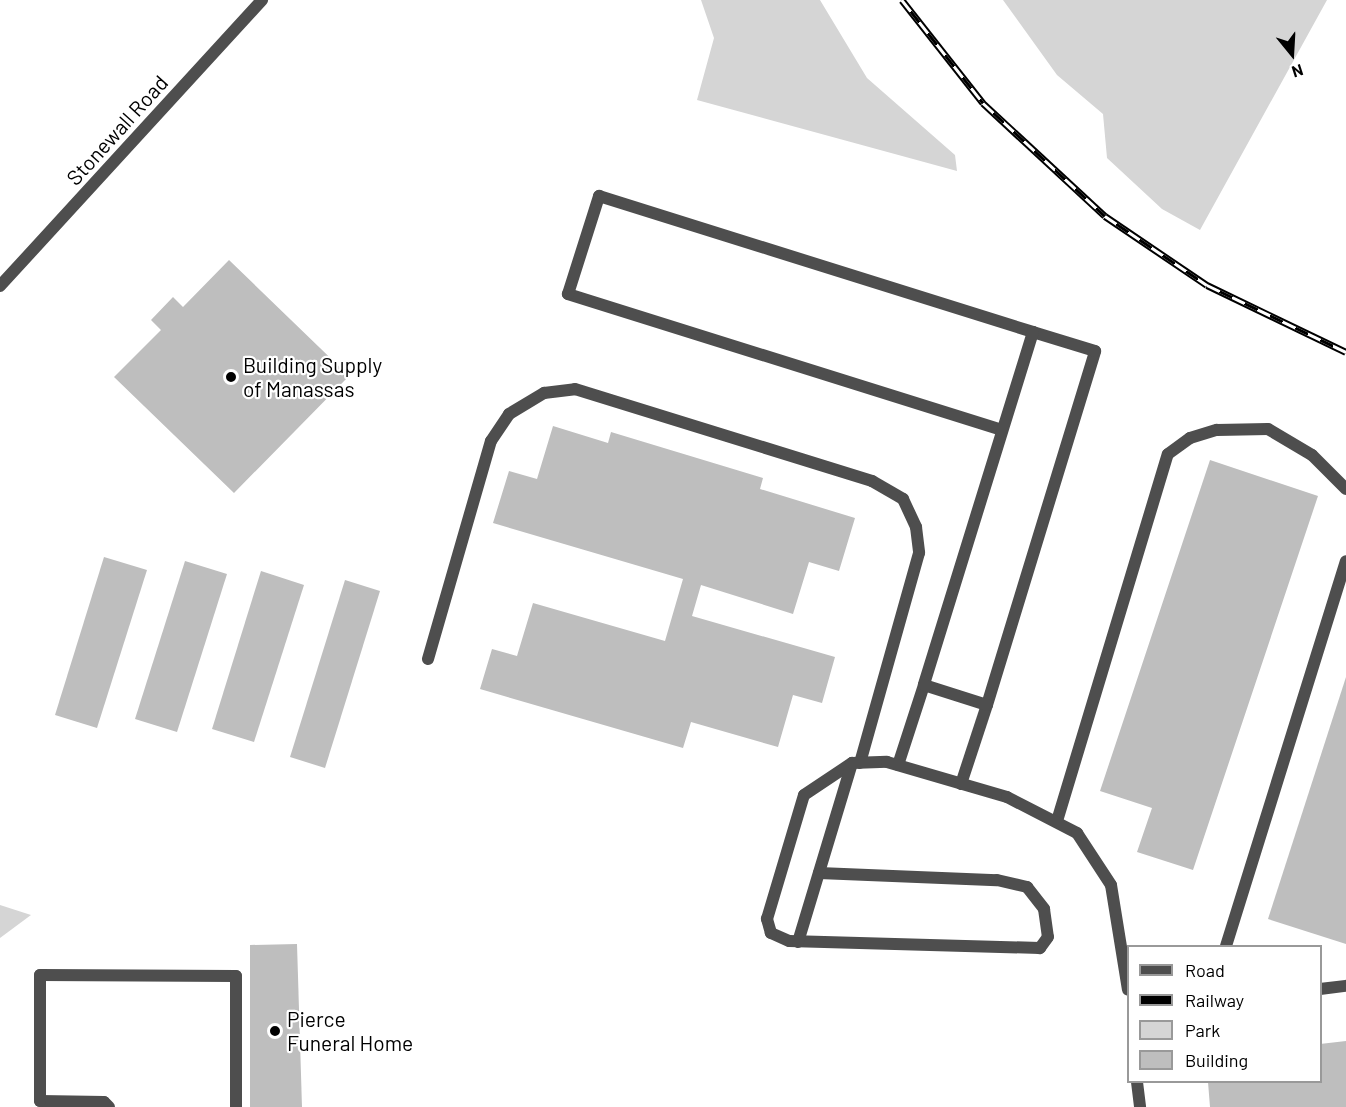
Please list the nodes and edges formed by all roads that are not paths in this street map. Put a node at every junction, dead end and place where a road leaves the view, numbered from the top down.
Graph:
1 (262, 0) edge
2 (0, 286) edge
3 (1032, 332) junction
4 (1002, 430) junction
5 (1346, 489) edge
6 (1346, 561) edge
7 (428, 659) dead end
8 (924, 685) junction
9 (987, 705) junction
10 (856, 763) junction
11 (898, 765) junction
12 (961, 783) junction
13 (1057, 821) junction
14 (819, 873) junction
15 (798, 942) junction
16 (1226, 945) edge
17 (1127, 984) edge
18 (1346, 986) edge
19 (1322, 989) edge
20 (1137, 1083) edge
21 (109, 1107) edge
22 (236, 1107) edge
23 (1140, 1107) edge

1 - 2 street, Stonewall Road
3 - 4 street
3 - 4 street
3 - 9 street
4 - 8 street
5 - 13 street
6 - 16 street
7 - 10 street
8 - 9 street
8 - 11 street
9 - 12 street
10 - 11 street
10 - 14 street
10 - 15 street
11 - 12 street
12 - 13 street
13 - 17 street
14 - 15 street
14 - 15 street
18 - 19 street
20 - 23 street
21 - 22 street

